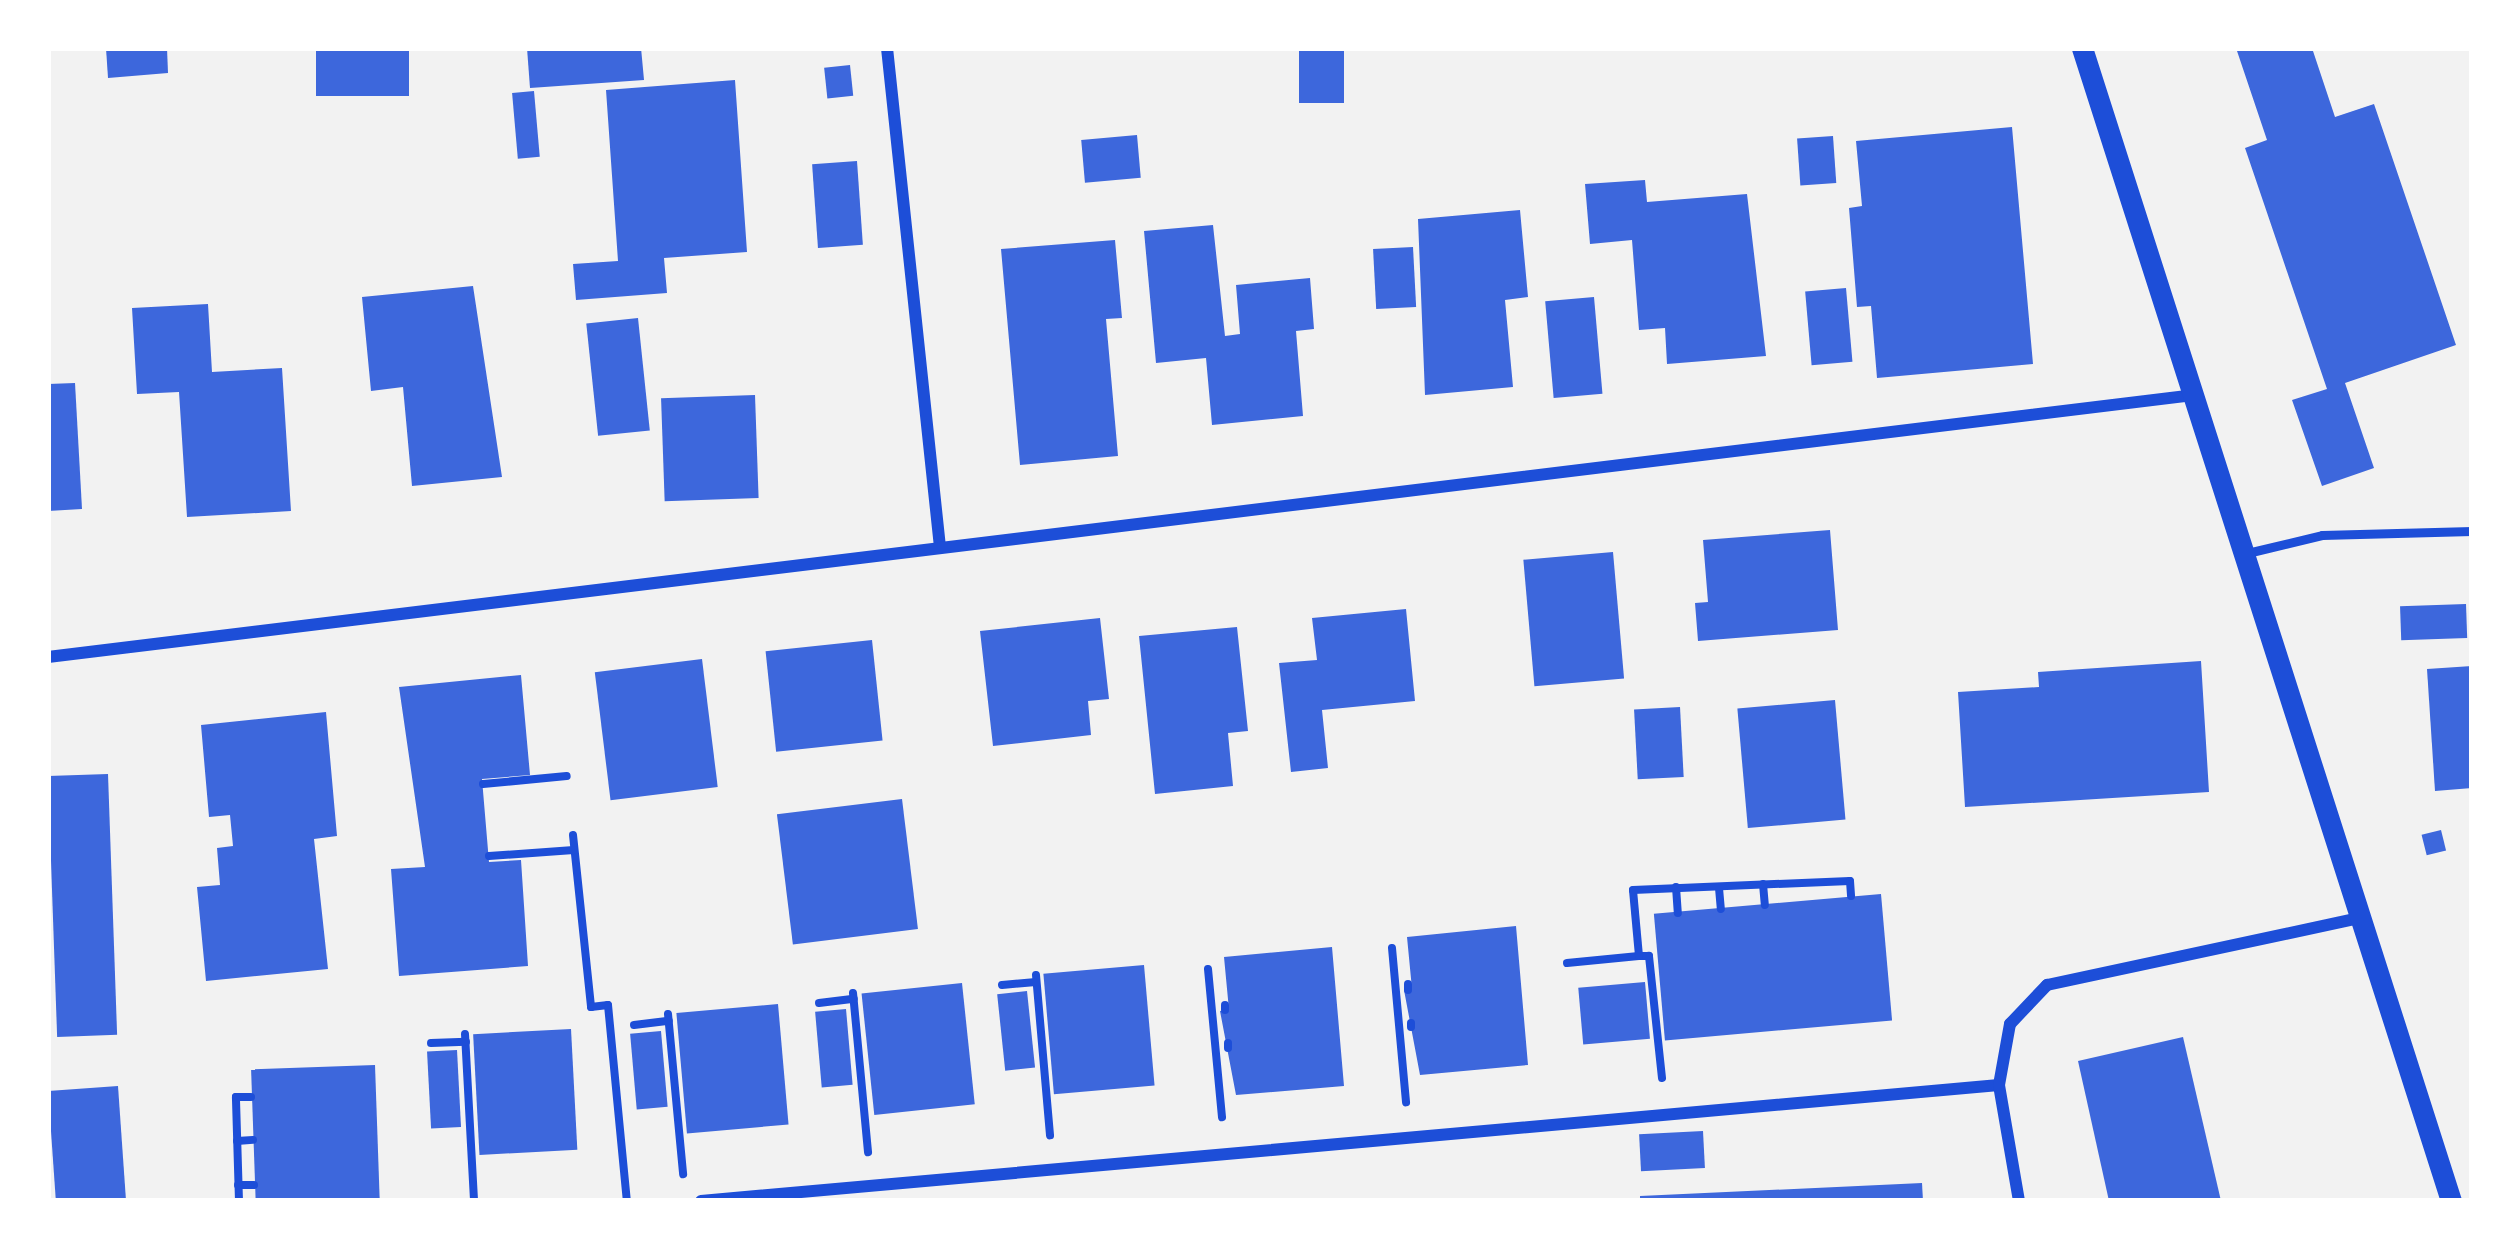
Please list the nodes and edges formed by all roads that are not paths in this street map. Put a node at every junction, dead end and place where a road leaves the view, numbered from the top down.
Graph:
1 (887, 48) edge
2 (2082, 48) edge
3 (2192, 395) junction
4 (2472, 531) edge
5 (940, 547) junction
6 (2243, 554) junction
7 (48, 657) edge
8 (2360, 918) junction
9 (1999, 1084) junction
10 (701, 1201) edge
11 (2019, 1201) edge
12 (2451, 1201) edge

1 - 5 street
2 - 3 street
3 - 5 street
3 - 6 street
4 - 6 lane
5 - 7 street
6 - 8 street
8 - 9 street
8 - 12 street
9 - 10 street
9 - 11 street

